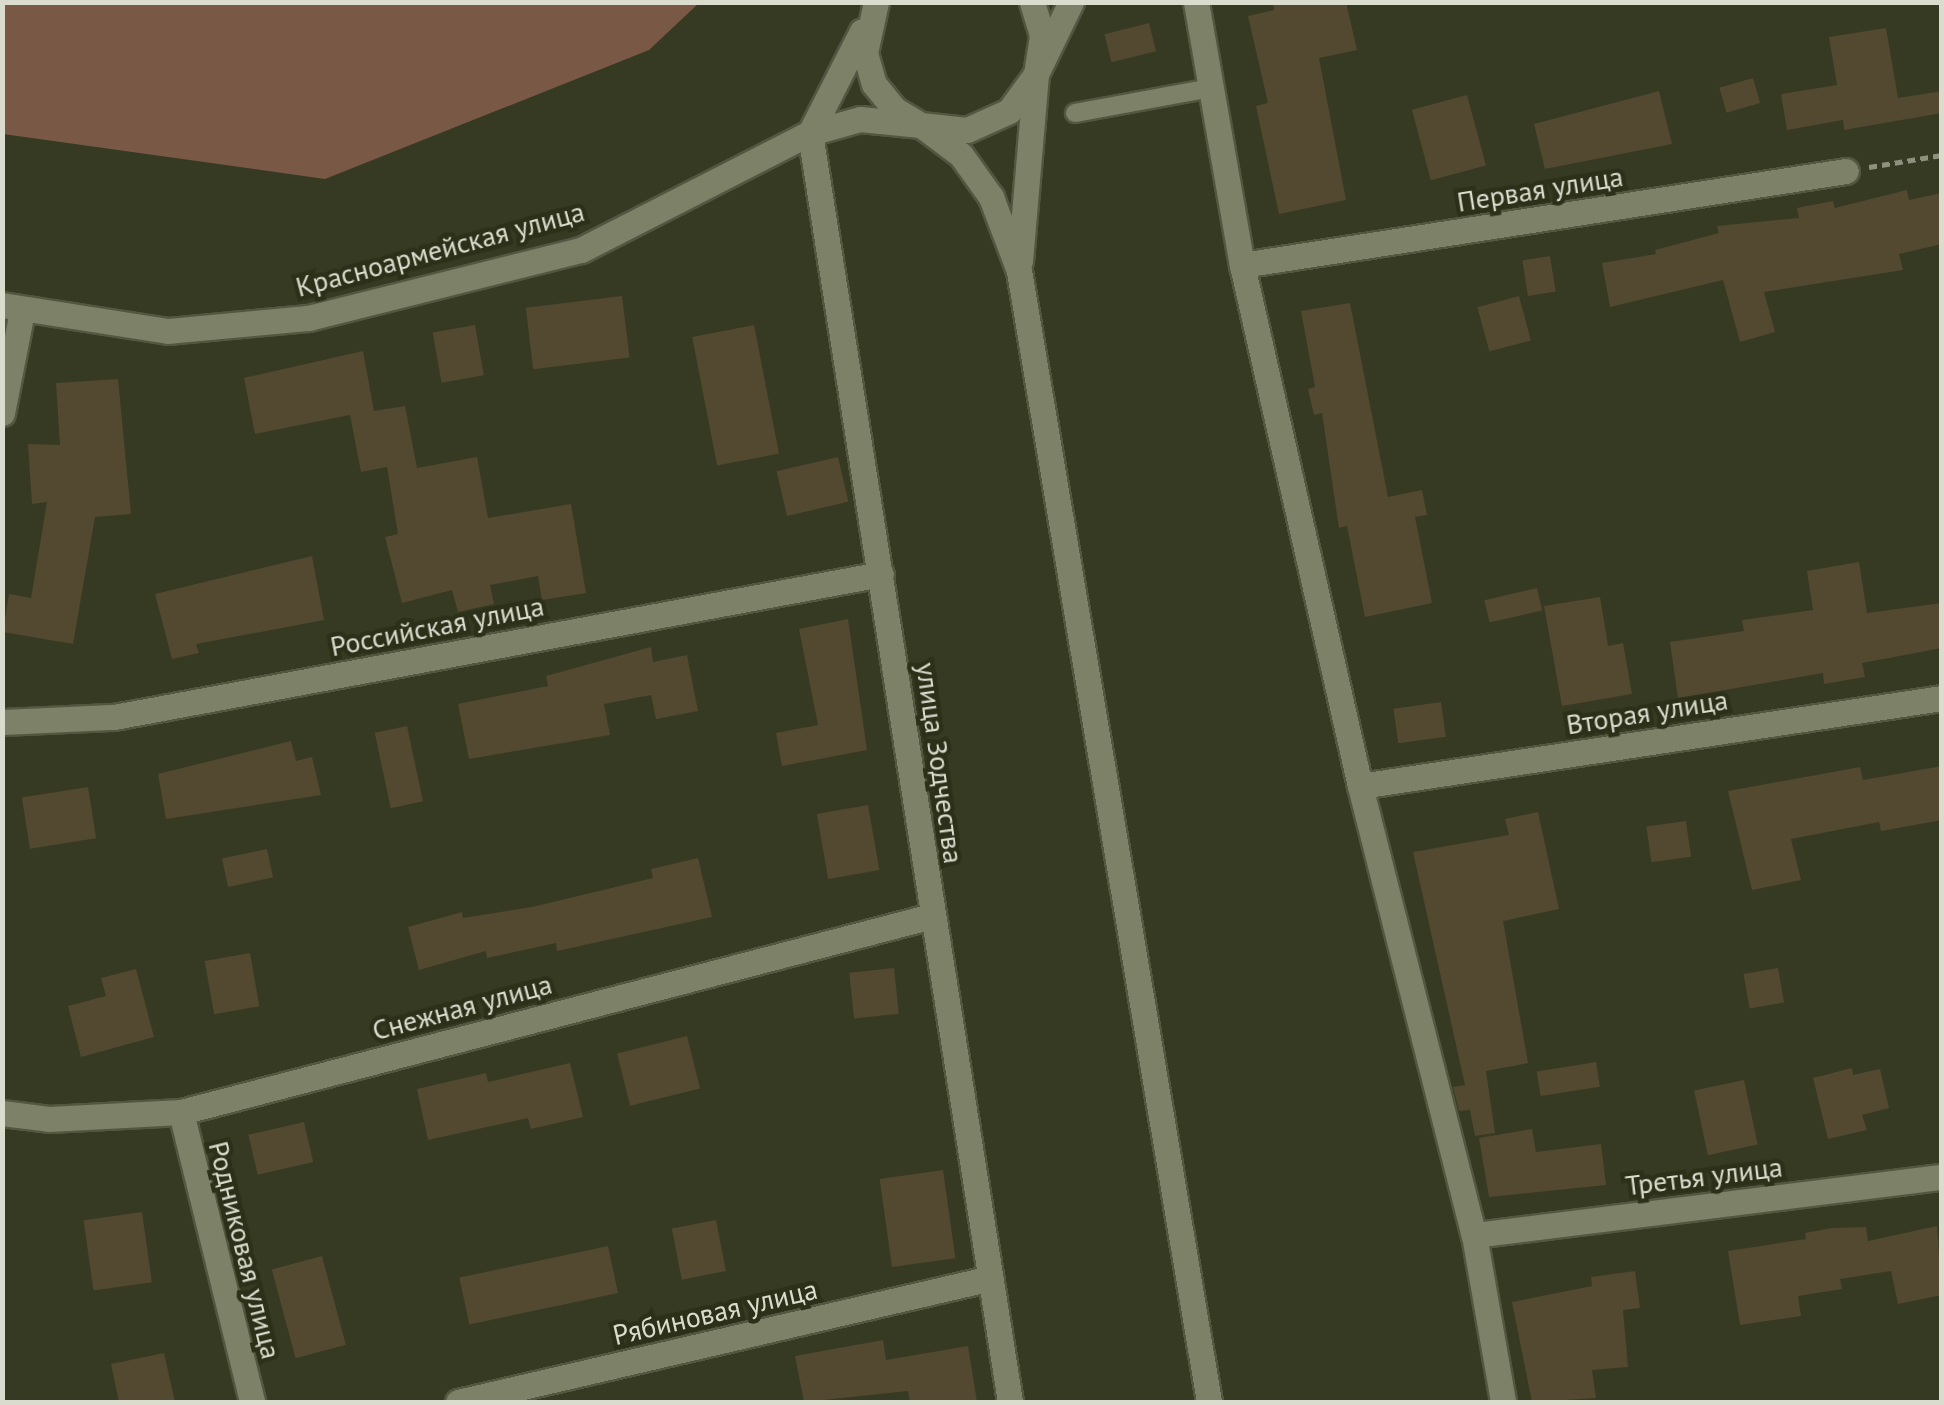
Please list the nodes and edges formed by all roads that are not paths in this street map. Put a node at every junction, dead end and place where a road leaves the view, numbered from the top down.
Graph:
1 (1032, 2) edge
2 (1072, 2) edge
3 (1196, 2) edge
4 (871, 12) edge
5 (1036, 74) junction
6 (1211, 88) junction
7 (1074, 113) dead end
8 (921, 125) junction
9 (810, 133) junction
10 (1846, 171) road end
11 (1242, 265) junction
12 (1019, 271) junction
13 (12, 308) edge
14 (2, 414) edge
15 (882, 574) junction
16 (1942, 698) edge
17 (2, 722) edge
18 (1360, 786) junction
19 (932, 916) junction
20 (2, 1112) edge
21 (181, 1112) junction
22 (1942, 1177) edge
23 (1474, 1235) junction
24 (987, 1279) junction
25 (252, 1402) edge
26 (458, 1402) edge
27 (1010, 1402) edge
28 (1208, 1402) edge
29 (1503, 1402) edge

1 - 5 street
2 - 5 street
3 - 6 street
4 - 8 street
4 - 9 street
5 - 8 street, Красноармейская улица
5 - 12 street
6 - 7 lane
6 - 11 street
8 - 9 street, Красноармейская улица
8 - 12 street
9 - 13 street, Красноармейская улица
9 - 15 street, улица Зодчества
10 - 11 street, Первая улица
11 - 18 street
12 - 28 street
13 - 14 street
15 - 17 street, Российская улица
15 - 19 street, улица Зодчества
16 - 18 street, Вторая улица
18 - 23 street
19 - 21 street, Снежная улица
19 - 24 street, улица Зодчества
20 - 21 street, Снежная улица
21 - 25 street, Родниковая улица
22 - 23 street, Третья улица
23 - 29 street
24 - 26 street, Рябиновая улица
24 - 27 street, улица Зодчества

